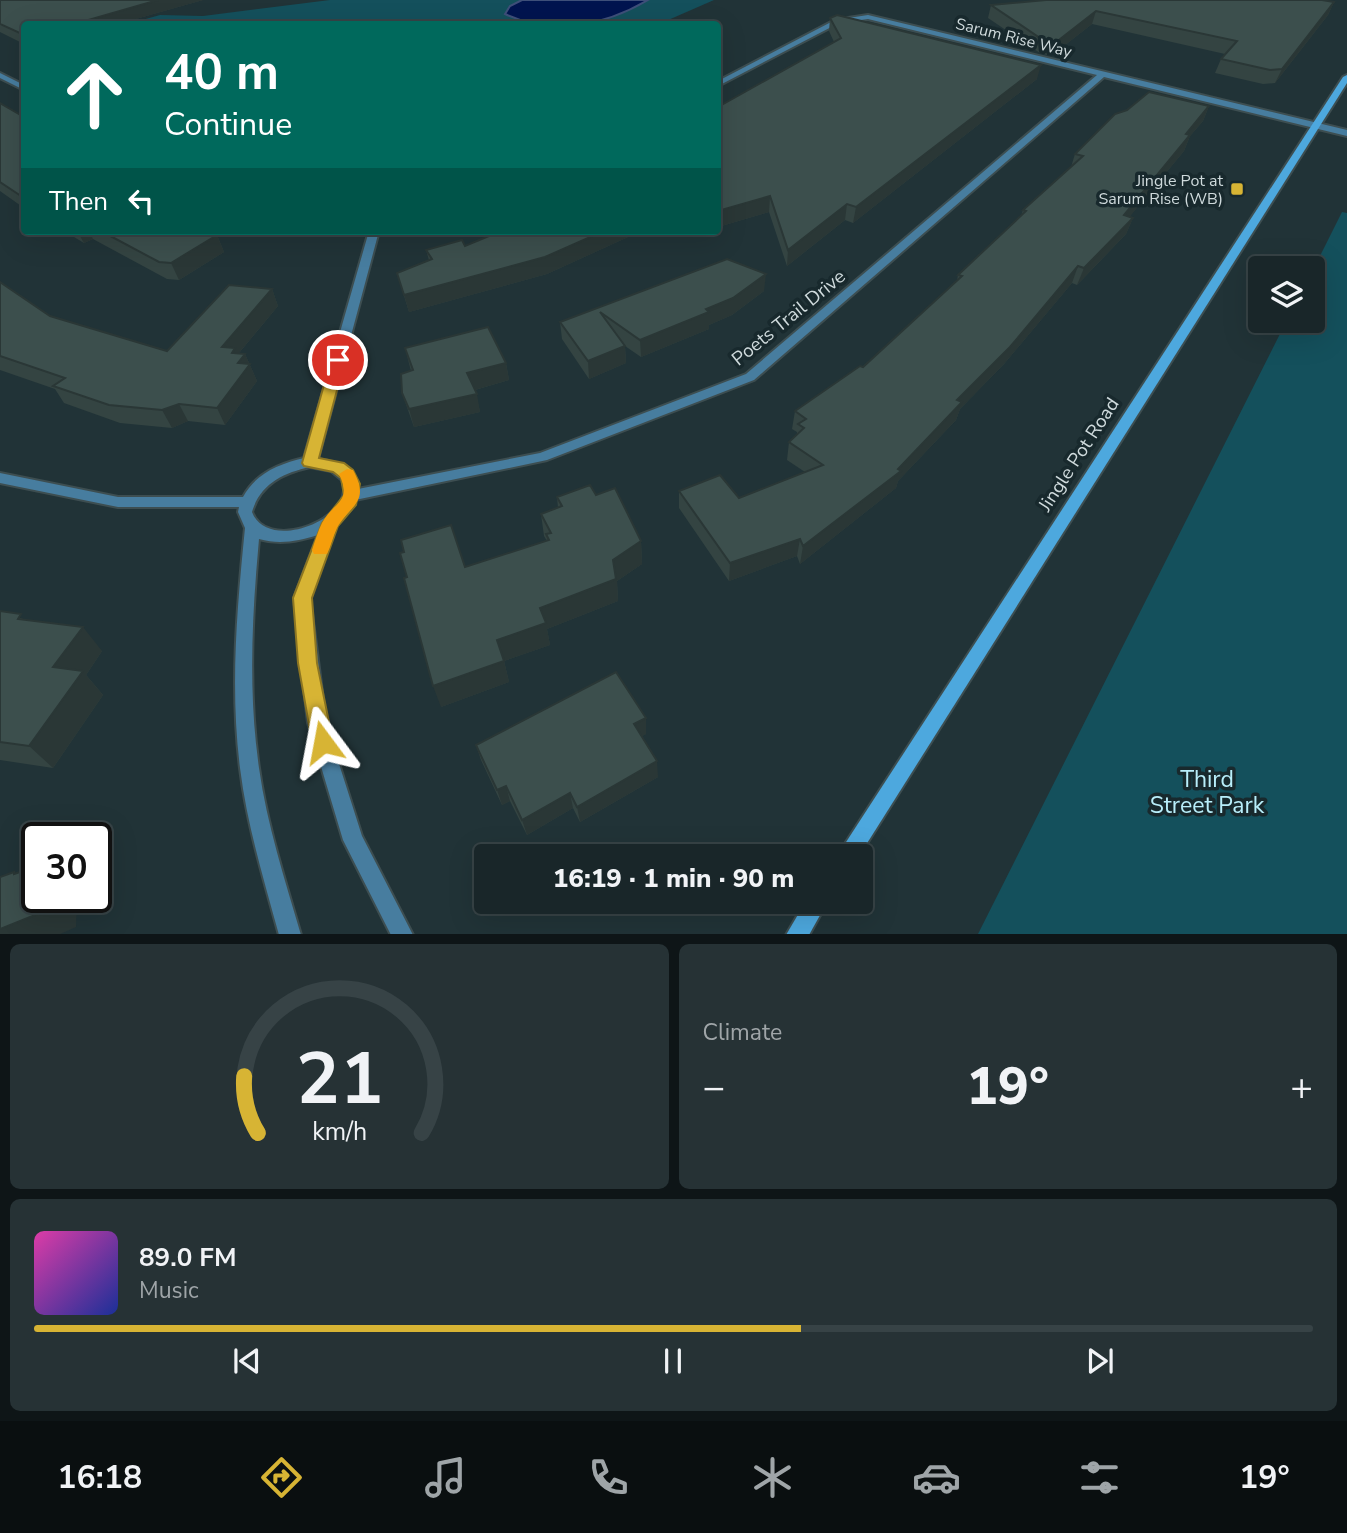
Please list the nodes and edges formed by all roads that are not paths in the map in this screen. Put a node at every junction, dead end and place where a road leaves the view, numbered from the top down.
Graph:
1 (1104, 73) junction
2 (0, 75) edge
3 (1347, 77) edge
4 (721, 82) edge
5 (21, 86) edge
6 (1315, 125) junction
7 (1347, 132) edge
8 (373, 235) edge
9 (310, 463) junction
10 (0, 478) edge
11 (352, 495) junction
12 (247, 502) junction
13 (330, 523) junction
14 (253, 528) junction
15 (855, 844) edge
16 (809, 914) edge
17 (290, 934) edge
18 (403, 934) edge
19 (796, 934) edge

1 - 4 street, Sarum Rise Way
1 - 6 street, Sarum Rise Way
1 - 11 street, Poets Trail Drive
2 - 5 street
3 - 6 street, Jingle Pot Road
6 - 7 street, Sarum Rise Way
6 - 15 street, Jingle Pot Road
8 - 9 street
9 - 11 street
9 - 12 street
10 - 12 street
11 - 13 street
12 - 14 street
13 - 14 street
13 - 18 street
14 - 17 street
16 - 19 street

